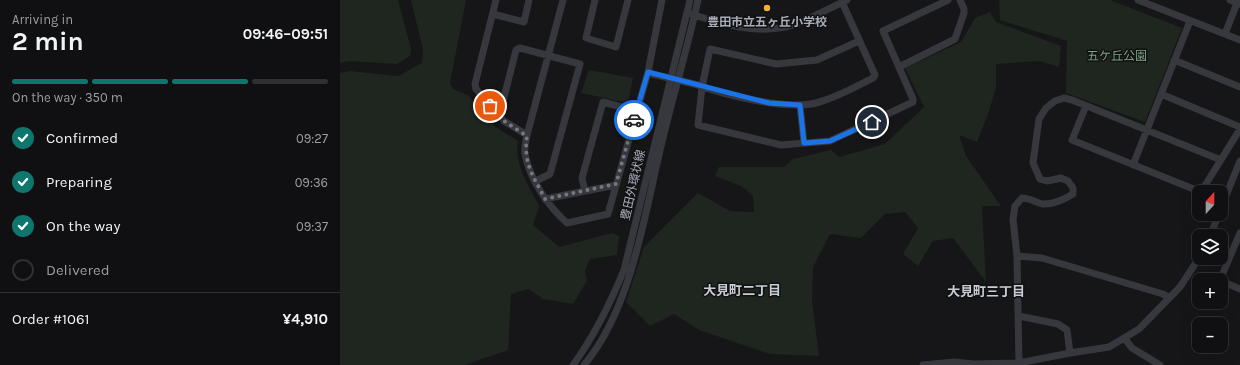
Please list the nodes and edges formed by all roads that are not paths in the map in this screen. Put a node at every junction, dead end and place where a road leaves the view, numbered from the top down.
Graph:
1 (496, 0) edge
2 (529, 0) edge
3 (563, 0) edge
4 (595, 0) edge
5 (628, 0) edge
6 (662, 0) edge
7 (690, 0) edge
8 (698, 0) edge
9 (948, 0) edge
10 (960, 0) edge
11 (1230, 0) edge
12 (844, 1) edge
13 (1143, 1) edge
14 (1239, 4) edge
15 (687, 13) junction
16 (493, 14) junction
17 (695, 15) junction
18 (1190, 21) junction
19 (1225, 34) junction
20 (1240, 40) edge
21 (860, 41) junction
22 (549, 56) junction
23 (1174, 60) junction
24 (899, 67) junction
25 (650, 73) junction
26 (700, 86) junction
27 (1240, 87) edge
28 (1161, 94) junction
29 (800, 105) junction
30 (1086, 106) junction
31 (636, 112) junction
32 (498, 114) junction
33 (1240, 128) edge
34 (1147, 130) junction
35 (527, 136) junction
36 (804, 143) junction
37 (1221, 160) junction
38 (1240, 161) edge
39 (1133, 165) junction
40 (536, 181) junction
41 (616, 184) junction
42 (1205, 185) edge
43 (1192, 188) edge
44 (585, 191) junction
45 (1228, 191) edge
46 (545, 199) junction
47 (1240, 233) edge
48 (1237, 246) edge
49 (1017, 256) junction
50 (1195, 265) edge
51 (1224, 273) edge
52 (1228, 284) edge
53 (1240, 289) edge
54 (1169, 298) junction
55 (1019, 316) junction
56 (1125, 339) junction
57 (1070, 352) junction
58 (1019, 364) junction
59 (573, 365) edge
60 (584, 365) edge
61 (923, 365) edge
62 (1160, 365) edge

1 - 16 street
2 - 16 street
3 - 22 street
4 - 5 street
6 - 25 street
7 - 15 street, 豊田外環状線
8 - 17 street, 豊田外環状線
9 - 24 street
10 - 24 street
11 - 14 street
12 - 17 street
12 - 21 street
13 - 18 street
14 - 19 street
15 - 17 street
15 - 59 street, 豊田外環状線
16 - 32 street
17 - 60 street, 豊田外環状線
18 - 19 street
18 - 23 street
19 - 20 street
21 - 26 street
21 - 29 street
22 - 32 street
22 - 35 street
22 - 40 street
23 - 27 street
23 - 28 street
24 - 36 street
25 - 26 street, bridge
25 - 31 street
26 - 29 street
26 - 36 street
28 - 33 street
28 - 34 street
29 - 36 street
30 - 34 street
30 - 39 street
30 - 49 street
31 - 41 street
31 - 44 street
32 - 35 street
33 - 37 street
34 - 37 street
34 - 39 street
35 - 40 street
37 - 42 street
38 - 45 street
39 - 43 street
40 - 46 street
41 - 44 street
41 - 46 street
44 - 46 street
47 - 48 street
48 - 51 street
49 - 54 street
49 - 55 street
50 - 54 street
52 - 53 street
54 - 56 street
55 - 57 street
55 - 58 street
56 - 57 street
56 - 62 street
57 - 58 street
58 - 61 street

